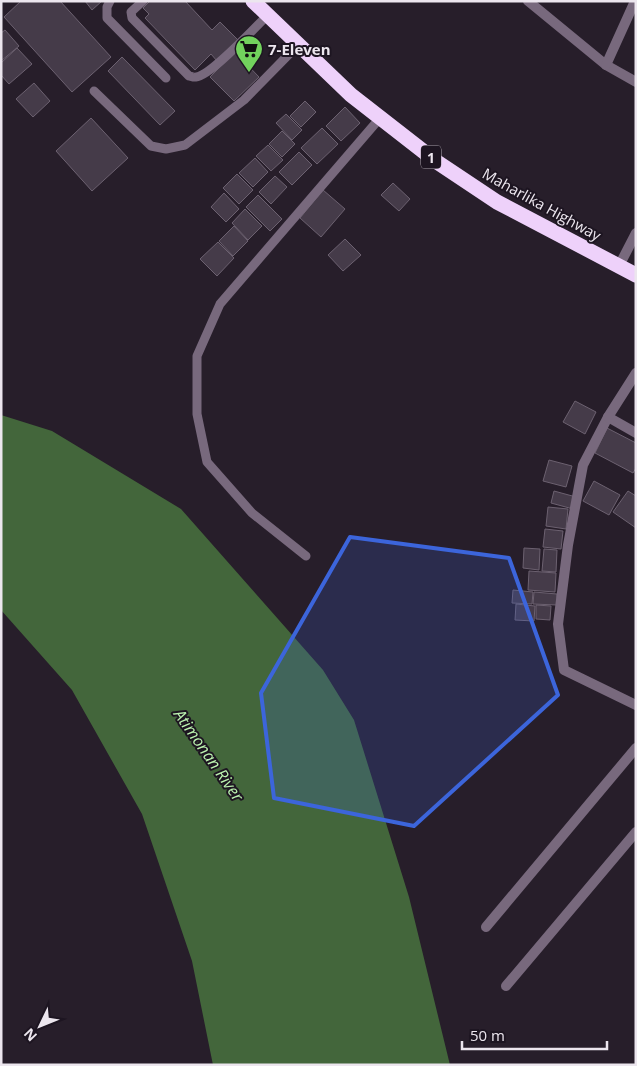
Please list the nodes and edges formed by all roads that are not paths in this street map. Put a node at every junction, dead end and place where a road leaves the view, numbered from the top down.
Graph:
1 (110, 1) edge
2 (142, 1) edge
3 (253, 1) edge
4 (528, 1) edge
5 (635, 1) edge
6 (268, 15) junction
7 (298, 45) junction
8 (606, 65) junction
9 (166, 78) dead end
10 (636, 82) edge
11 (94, 91) dead end
12 (380, 118) junction
13 (636, 233) edge
14 (619, 266) junction
15 (636, 275) edge
16 (636, 373) edge
17 (608, 417) junction
18 (636, 433) edge
19 (306, 556) dead end
20 (636, 705) edge
21 (636, 748) edge
22 (636, 832) edge
23 (486, 927) dead end
24 (506, 986) dead end

1 - 9 lane
2 - 6 lane
3 - 6 highway, Maharlika Highway / 1
4 - 8 street
5 - 8 street
6 - 7 highway, Maharlika Highway / 1
7 - 11 lane
7 - 12 highway, Maharlika Highway / 1
8 - 10 street
12 - 14 highway, Maharlika Highway / 1
12 - 19 lane
13 - 14 street
14 - 15 highway, Maharlika Highway / 1
16 - 17 street
17 - 18 street
17 - 20 street
21 - 23 street
22 - 24 street

